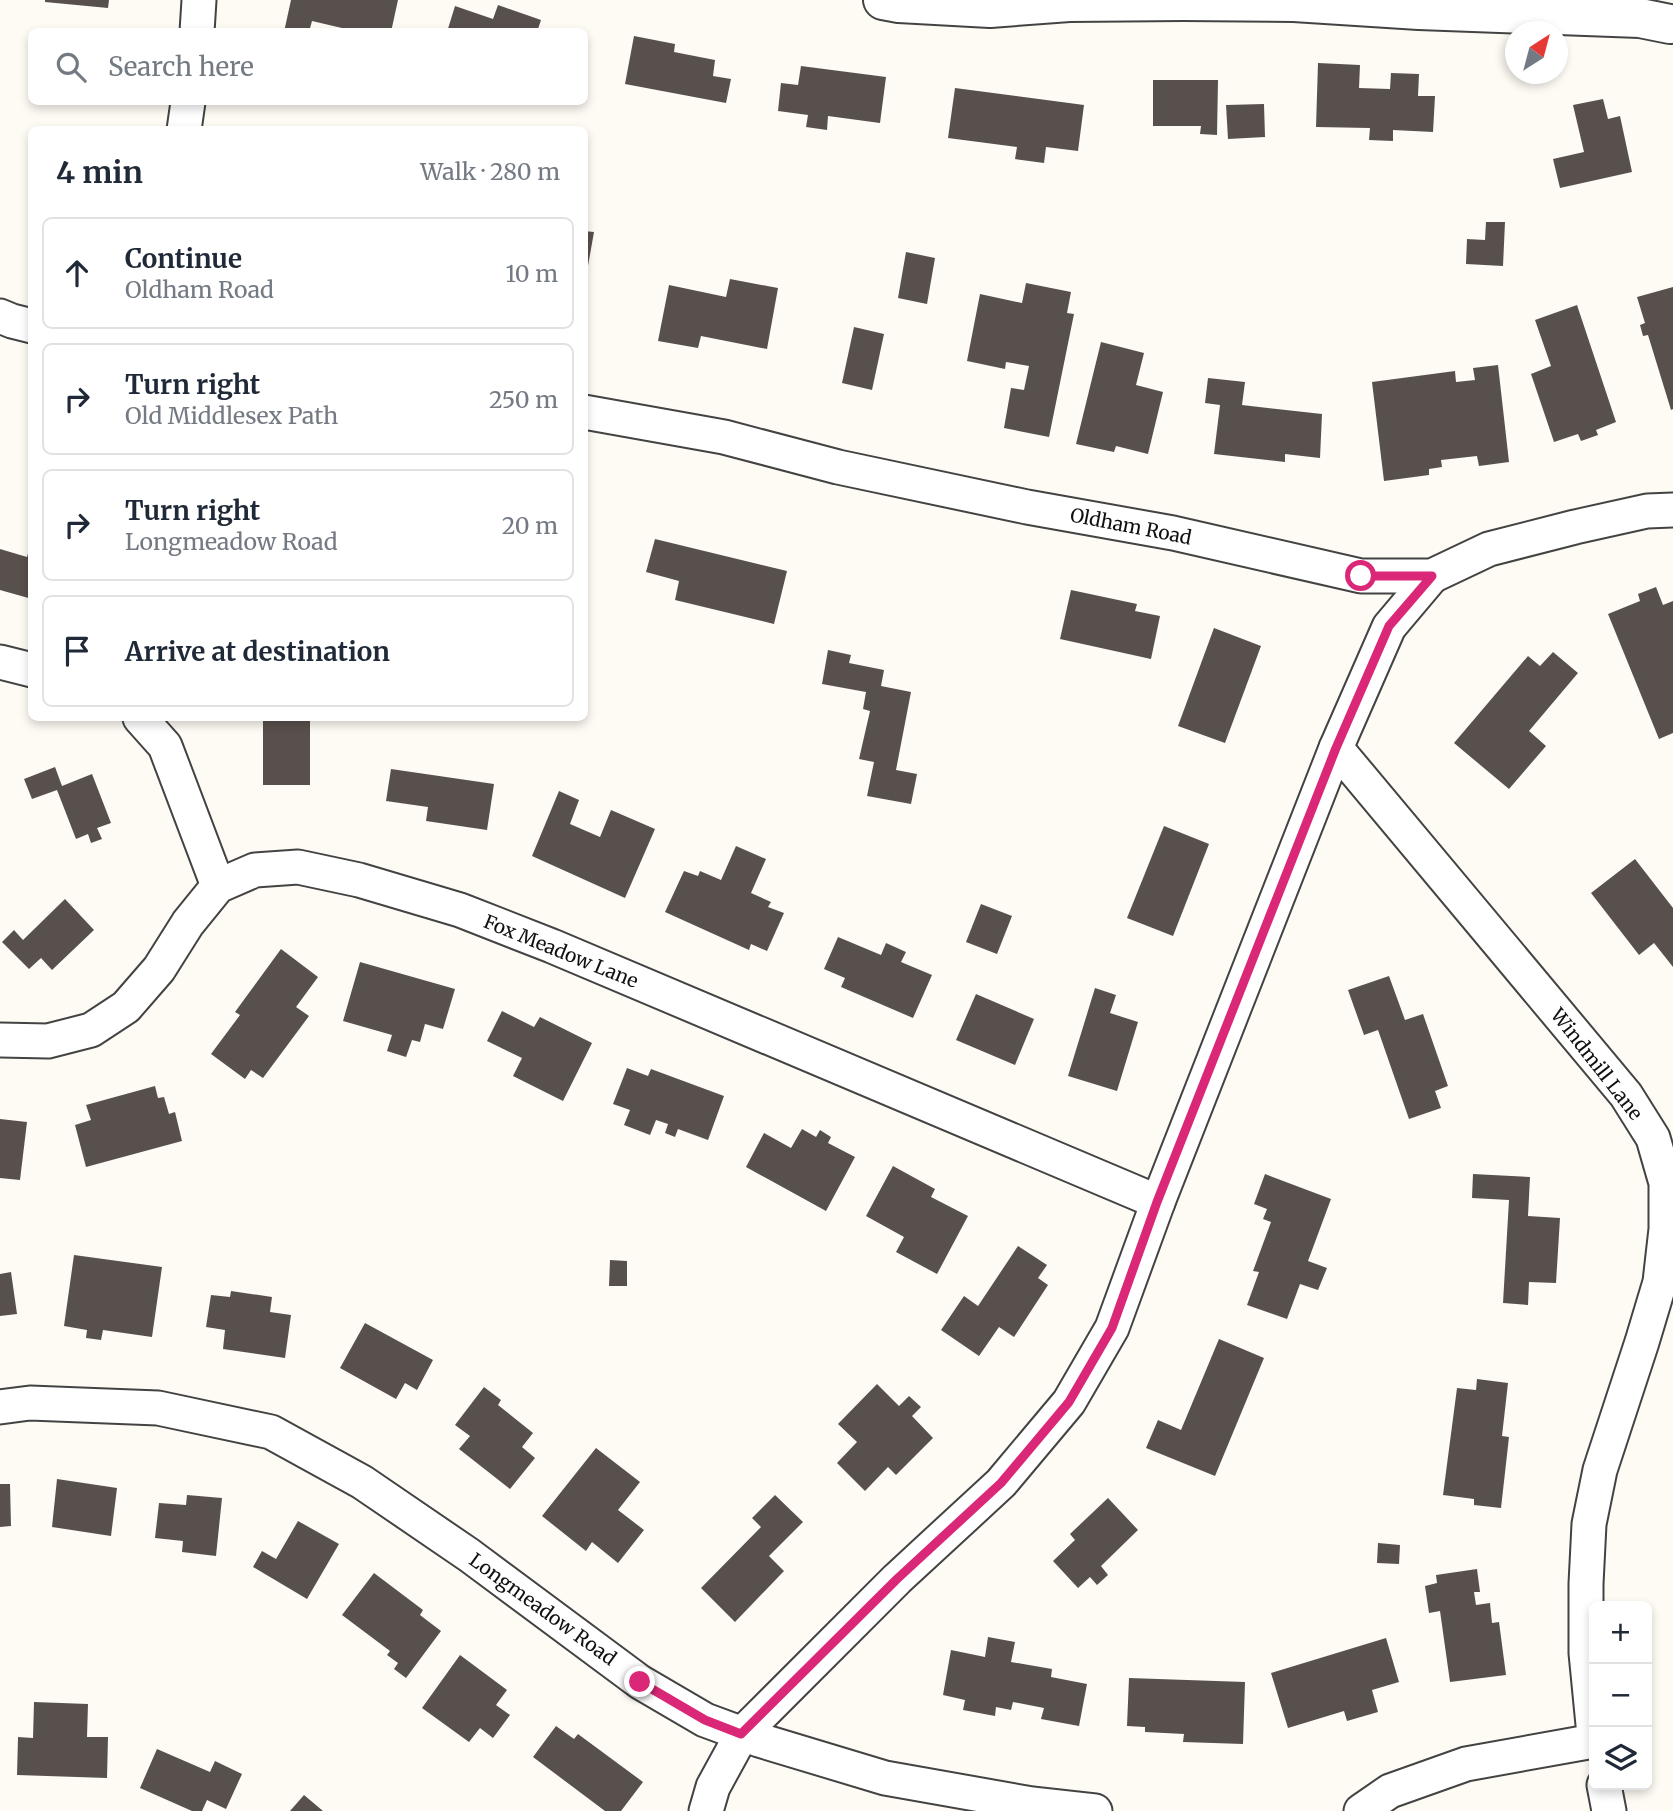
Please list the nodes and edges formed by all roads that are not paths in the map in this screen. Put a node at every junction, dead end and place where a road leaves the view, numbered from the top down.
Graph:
1 (199, 0) edge
2 (883, 0) edge
3 (1069, 1) edge
4 (1666, 17) edge
5 (197, 28) edge
6 (188, 105) edge
7 (185, 126) edge
8 (0, 316) edge
9 (28, 325) edge
10 (588, 413) edge
11 (1673, 510) edge
12 (1432, 576) junction
13 (0, 662) edge
14 (28, 669) edge
15 (143, 721) edge
16 (1336, 748) junction
17 (218, 886) junction
18 (0, 1040) edge
19 (1157, 1202) junction
20 (0, 1407) edge
21 (1593, 1727) edge
22 (741, 1734) junction
23 (1589, 1742) edge
24 (1605, 1790) edge
25 (706, 1811) edge
26 (1095, 1811) edge
27 (1361, 1811) edge
28 (1609, 1811) edge

1 - 5 street
2 - 3 street
3 - 4 street
6 - 7 street
8 - 9 street
10 - 12 street, Oldham Road
11 - 12 street, Oldham Road
12 - 16 street
13 - 14 street
15 - 17 street
16 - 19 street
16 - 21 street, Windmill Lane
17 - 18 street, Fox Meadow Lane
17 - 19 street, Fox Meadow Lane
19 - 22 street
20 - 22 street, Longmeadow Road
22 - 25 street
22 - 26 street, Longmeadow Road
23 - 27 street
24 - 28 street

